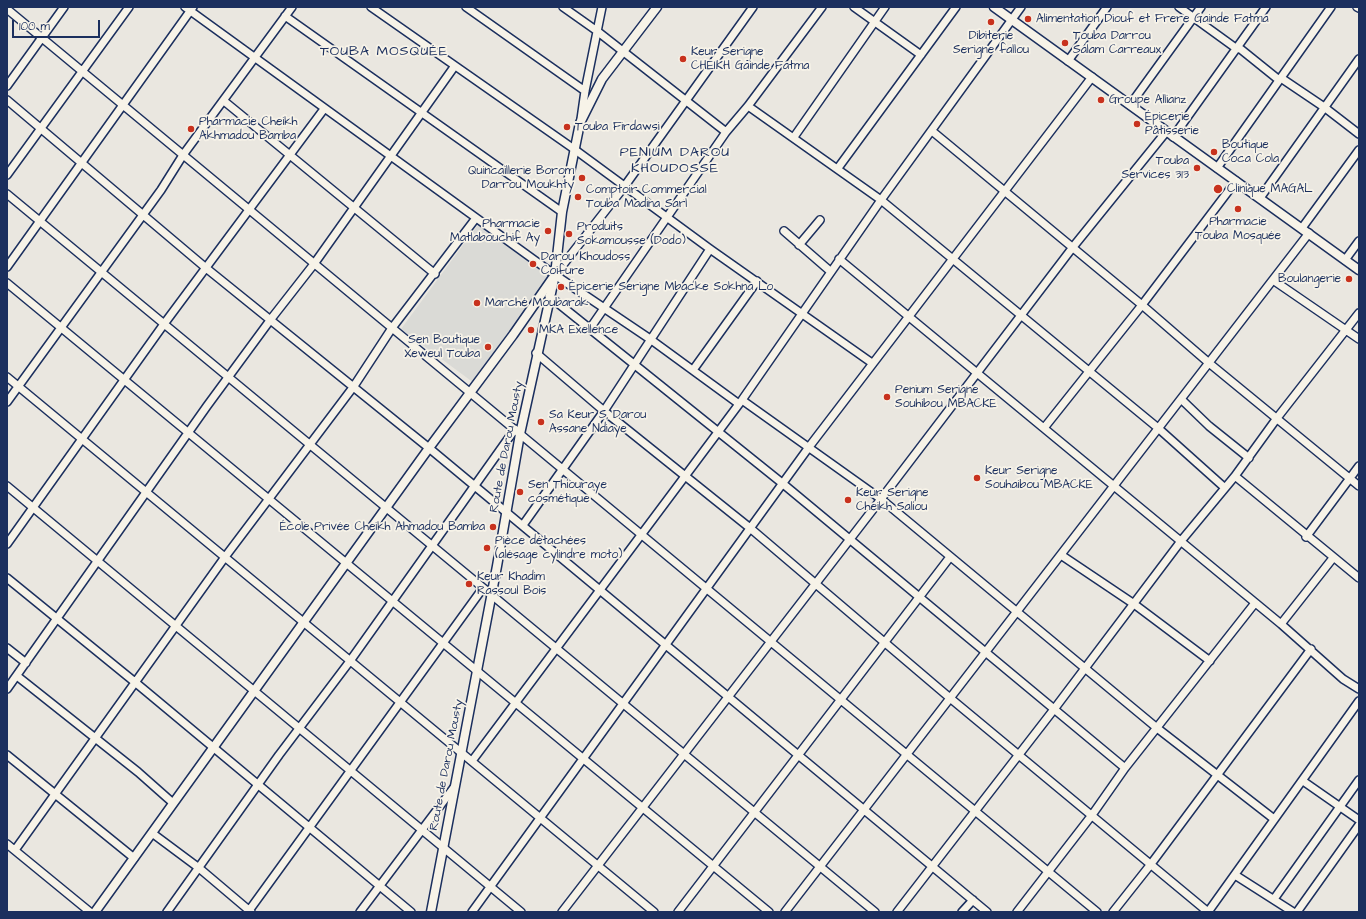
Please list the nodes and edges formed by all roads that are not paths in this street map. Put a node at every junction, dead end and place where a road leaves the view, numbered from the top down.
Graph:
1 (64, 7) edge
2 (129, 7) edge
3 (292, 7) edge
4 (370, 7) edge
5 (466, 7) edge
6 (564, 7) edge
7 (602, 7) edge
8 (657, 7) edge
9 (753, 7) edge
10 (822, 7) edge
11 (854, 7) edge
12 (885, 7) edge
13 (956, 7) edge
14 (994, 7) edge
15 (1021, 7) edge
16 (1107, 7) edge
17 (1179, 7) edge
18 (1201, 7) edge
19 (1266, 7) edge
20 (1331, 7) edge
21 (190, 8) edge
22 (7, 9) edge
23 (285, 16) junction
24 (1193, 17) junction
25 (1012, 20) junction
26 (874, 21) junction
27 (597, 31) junction
28 (42, 38) junction
29 (1237, 48) junction
30 (624, 52) junction
31 (921, 55) junction
32 (256, 58) junction
33 (1359, 59) edge
34 (1068, 60) junction
35 (454, 67) junction
36 (82, 72) junction
37 (1092, 77) junction
38 (1280, 78) junction
39 (7, 86) edge
40 (585, 91) junction
41 (7, 100) edge
42 (224, 101) junction
43 (686, 101) junction
44 (123, 105) junction
45 (1130, 105) junction
46 (748, 106) junction
47 (1324, 107) junction
48 (324, 109) junction
49 (422, 114) junction
50 (580, 123) junction
51 (41, 129) junction
52 (932, 131) junction
53 (726, 132) junction
54 (1359, 134) edge
55 (1169, 135) junction
56 (794, 137) junction
57 (574, 149) junction
58 (1359, 150) edge
59 (291, 154) junction
60 (183, 155) junction
61 (391, 157) junction
62 (82, 163) junction
63 (838, 168) junction
64 (1216, 168) junction
65 (7, 175) edge
66 (1236, 181) junction
67 (624, 187) junction
68 (1006, 192) junction
69 (7, 194) edge
70 (1260, 198) junction
71 (881, 200) junction
72 (354, 207) junction
73 (249, 210) junction
74 (562, 212) junction
75 (142, 214) junction
76 (667, 216) junction
77 (476, 218) junction
78 (820, 220) dead end
79 (40, 221) junction
80 (784, 231) dead end
81 (1306, 231) junction
82 (1359, 241) edge
83 (799, 245) junction
84 (1073, 247) junction
85 (710, 249) junction
86 (839, 259) junction
87 (951, 259) junction
88 (1346, 260) junction
89 (314, 264) junction
90 (7, 267) edge
91 (206, 268) junction
92 (1359, 270) edge
93 (830, 271) junction
94 (101, 272) junction
95 (435, 274) junction
96 (555, 275) junction
97 (1273, 280) junction
98 (757, 281) junction
99 (7, 282) edge
100 (550, 296) junction
101 (1142, 305) junction
102 (604, 307) junction
103 (801, 313) junction
104 (1359, 313) edge
105 (909, 317) junction
106 (1021, 317) junction
107 (270, 319) junction
108 (164, 324) junction
109 (61, 327) junction
110 (591, 327) junction
111 (392, 328) junction
112 (1346, 330) junction
113 (650, 339) junction
114 (1359, 339) edge
115 (536, 353) junction
116 (872, 363) junction
117 (1209, 363) junction
118 (635, 365) junction
119 (693, 370) junction
120 (1089, 372) junction
121 (978, 373) junction
122 (7, 377) edge
123 (229, 378) junction
124 (124, 379) junction
125 (354, 386) junction
126 (18, 387) junction
127 (470, 393) junction
128 (1181, 399) junction
129 (7, 402) edge
130 (740, 402) junction
131 (604, 411) junction
132 (1277, 418) junction
133 (1044, 428) junction
134 (1158, 428) junction
135 (188, 432) junction
136 (517, 432) junction
137 (718, 432) junction
138 (83, 440) junction
139 (310, 444) junction
140 (809, 447) junction
141 (429, 448) junction
142 (1249, 458) junction
143 (1359, 466) edge
144 (563, 470) junction
145 (684, 476) junction
146 (1235, 476) junction
147 (1349, 478) junction
148 (782, 483) junction
149 (7, 486) edge
150 (474, 486) junction
151 (1114, 486) junction
152 (1359, 486) edge
153 (1225, 488) junction
154 (147, 493) junction
155 (269, 499) junction
156 (881, 499) junction
157 (33, 508) junction
158 (387, 508) junction
159 (506, 513) junction
160 (523, 525) junction
161 (750, 528) junction
162 (641, 534) junction
163 (1306, 537) junction
164 (850, 539) junction
165 (1181, 541) junction
166 (7, 544) edge
167 (432, 546) junction
168 (1061, 555) junction
169 (225, 557) junction
170 (950, 557) junction
171 (1333, 558) junction
172 (99, 562) junction
173 (347, 563) junction
174 (7, 578) edge
175 (1359, 578) edge
176 (815, 584) junction
177 (483, 588) junction
178 (706, 588) junction
179 (600, 589) junction
180 (491, 594) junction
181 (920, 597) junction
182 (392, 601) junction
183 (1255, 603) junction
184 (1134, 604) junction
185 (1017, 612) junction
186 (57, 620) junction
187 (304, 622) junction
188 (1281, 624) junction
189 (176, 626) junction
190 (443, 642) junction
191 (771, 642) junction
192 (884, 642) junction
193 (666, 645) junction
194 (7, 648) edge
195 (556, 648) junction
196 (1311, 649) junction
197 (986, 652) junction
198 (350, 661) junction
199 (1210, 661) junction
200 (26, 663) junction
201 (1086, 667) junction
202 (477, 671) junction
203 (17, 676) junction
204 (136, 683) junction
205 (7, 689) edge
206 (1359, 689) edge
207 (254, 691) junction
208 (728, 697) junction
209 (950, 698) junction
210 (841, 700) junction
211 (1359, 701) edge
212 (400, 702) junction
213 (516, 702) junction
214 (623, 704) junction
215 (1055, 708) junction
216 (300, 728) junction
217 (1157, 728) junction
218 (96, 739) junction
219 (213, 748) junction
220 (461, 752) junction
221 (684, 754) junction
222 (907, 754) junction
223 (7, 755) edge
224 (799, 755) junction
225 (1020, 755) junction
226 (583, 758) junction
227 (472, 761) junction
228 (1125, 768) junction
229 (351, 771) junction
230 (1218, 774) junction
231 (1359, 780) edge
232 (1303, 781) junction
233 (259, 785) junction
234 (455, 786) junction
235 (56, 794) junction
236 (173, 803) junction
237 (1340, 806) junction
238 (643, 808) junction
239 (865, 808) junction
240 (976, 812) junction
241 (755, 813) junction
242 (1092, 815) junction
243 (540, 818) junction
244 (1274, 819) junction
245 (1359, 820) edge
246 (1359, 824) edge
247 (309, 827) junction
248 (422, 830) junction
249 (152, 833) junction
250 (7, 844) edge
251 (444, 848) junction
252 (15, 850) junction
253 (134, 858) junction
254 (1151, 864) junction
255 (598, 866) junction
256 (714, 866) junction
257 (820, 867) junction
258 (933, 867) junction
259 (199, 868) junction
260 (1048, 871) junction
261 (1235, 875) junction
262 (380, 885) junction
263 (491, 887) junction
264 (1274, 899) junction
265 (973, 900) junction
266 (90, 912) edge
267 (95, 912) edge
268 (167, 912) edge
269 (249, 912) edge
270 (360, 912) edge
271 (411, 912) edge
272 (431, 912) edge
273 (472, 912) edge
274 (521, 912) edge
275 (562, 912) edge
276 (654, 912) edge
277 (678, 912) edge
278 (769, 912) edge
279 (785, 912) edge
280 (875, 912) edge
281 (897, 912) edge
282 (962, 912) edge
283 (988, 912) edge
284 (1017, 912) edge
285 (1097, 912) edge
286 (1113, 912) edge
287 (1208, 912) edge
288 (1293, 912) edge
289 (1297, 912) edge

1 - 28 street
2 - 36 street
3 - 23 street
4 - 35 street
5 - 40 street
6 - 27 street
7 - 27 street
8 - 30 main road, Route de Darou Mousty
9 - 43 street
10 - 46 street
11 - 26 street
12 - 26 street
13 - 31 street
14 - 25 main road
15 - 25 street
16 - 34 street
17 - 24 street
18 - 24 street
19 - 29 street
20 - 38 street
21 - 32 street
21 - 44 street
22 - 28 street
23 - 32 street
23 - 49 street
24 - 29 street
24 - 45 street
25 - 34 main road
25 - 52 street
26 - 31 street
26 - 56 street
27 - 30 street
27 - 40 street
28 - 36 street
28 - 39 street
29 - 38 street
29 - 55 street
30 - 43 street
30 - 50 main road, Route de Darou Mousty
31 - 63 street
32 - 42 street
32 - 48 street
33 - 47 street
34 - 37 main road
35 - 49 street
35 - 57 street
36 - 44 street
36 - 51 street
37 - 45 main road
37 - 68 street
38 - 47 street
38 - 64 street
40 - 50 street
41 - 51 street
42 - 59 street
42 - 60 street
43 - 53 street
43 - 67 street
44 - 60 street
44 - 62 street
45 - 55 main road
46 - 53 street
46 - 56 street
47 - 54 street
47 - 70 street
48 - 59 street
48 - 61 street
49 - 61 street
49 - 74 street
50 - 57 main road, Route de Darou Mousty
51 - 62 street
51 - 65 street
52 - 68 street
52 - 71 street
53 - 76 street
55 - 64 main road
55 - 84 street
56 - 63 street
57 - 67 street
57 - 74 main road, Route de Darou Mousty
58 - 81 street
59 - 72 street
59 - 73 street
60 - 73 street
60 - 75 street
61 - 72 street
61 - 77 street
62 - 75 street
62 - 79 street
63 - 71 street
64 - 66 main road
66 - 70 main road
66 - 101 street
67 - 76 street
67 - 96 street
68 - 84 street
68 - 87 street
69 - 79 street
70 - 81 main road
71 - 86 street
71 - 87 street
72 - 89 street
72 - 95 street
73 - 89 street
73 - 91 street
74 - 96 main road, Route de Darou Mousty
75 - 91 street
75 - 94 street
76 - 85 street
76 - 102 street
77 - 95 street
77 - 96 street
78 - 83 street
79 - 90 street
79 - 94 street
80 - 83 street
81 - 88 main road
81 - 97 street
82 - 88 street
83 - 93 street
84 - 101 street
84 - 106 street
85 - 98 street
85 - 113 street
86 - 93 street
86 - 105 street
87 - 105 street
87 - 106 street
88 - 92 main road
89 - 107 street
89 - 111 street
91 - 107 street
91 - 108 street
93 - 103 street
94 - 108 street
94 - 109 street
95 - 111 street
96 - 100 main road, Route de Darou Mousty
96 - 102 street
96 - 127 main road
97 - 112 street
97 - 117 street
98 - 103 street
98 - 119 street
99 - 109 street
100 - 110 street
100 - 115 main road, Route de Darou Mousty
101 - 117 street
101 - 120 street
102 - 110 street
102 - 113 street
103 - 116 street
103 - 130 street
104 - 112 street
105 - 116 street
105 - 121 street
106 - 120 street
106 - 121 street
107 - 123 street
107 - 125 street
108 - 123 street
108 - 124 street
109 - 124 street
109 - 126 street
110 - 118 street
111 - 125 street
111 - 127 street
112 - 114 street
112 - 132 street
113 - 118 street
113 - 119 street
115 - 131 street
115 - 136 main road, Route de Darou Mousty
116 - 140 street
117 - 128 street
117 - 132 street
118 - 131 street
118 - 137 street
119 - 130 street
120 - 133 street
120 - 134 street
121 - 133 street
121 - 156 street
122 - 126 street
123 - 135 street
123 - 139 street
124 - 135 street
124 - 138 street
125 - 139 street
125 - 141 street
126 - 129 street
126 - 138 street
127 - 136 street
127 - 141 main road
128 - 134 street
128 - 142 street
130 - 137 street
130 - 140 street
131 - 144 street
131 - 145 street
132 - 142 street
132 - 147 street
133 - 151 street
134 - 151 street
134 - 153 street
135 - 154 street
135 - 155 street
136 - 144 street
136 - 150 street
136 - 159 main road, Route de Darou Mousty
137 - 145 street
137 - 148 street
138 - 154 street
138 - 157 street
139 - 155 street
139 - 158 street
140 - 148 street
140 - 156 street
141 - 150 street
141 - 158 main road
142 - 146 street
143 - 147 street
144 - 160 street
144 - 162 street
145 - 161 street
145 - 162 street
146 - 153 street
146 - 163 street
147 - 152 street
147 - 163 street
148 - 161 street
148 - 164 street
149 - 157 street
150 - 159 street
150 - 167 street
151 - 165 street
151 - 168 street
153 - 165 street
154 - 169 street
154 - 172 street
155 - 169 street
155 - 173 street
156 - 164 street
156 - 170 street
157 - 166 street
157 - 172 street
158 - 167 street
158 - 173 main road
159 - 160 street
159 - 180 main road, Route de Darou Mousty
160 - 179 street
161 - 176 street
161 - 178 street
162 - 178 street
162 - 179 street
163 - 171 street
164 - 176 street
164 - 181 street
165 - 183 street
165 - 184 street
167 - 177 street
167 - 182 street
168 - 184 street
168 - 185 street
169 - 187 street
169 - 189 street
170 - 181 street
170 - 185 street
171 - 175 street
171 - 188 street
172 - 186 street
172 - 189 street
173 - 182 street
173 - 187 main road
174 - 186 street
176 - 191 street
176 - 192 street
177 - 180 street
177 - 190 street
178 - 191 street
178 - 193 street
179 - 193 street
179 - 195 street
180 - 195 street
180 - 202 main road, Route de Darou Mousty
181 - 192 street
181 - 197 street
182 - 190 street
182 - 198 street
183 - 188 street
183 - 199 street
184 - 199 street
184 - 201 street
185 - 197 street
185 - 201 street
186 - 200 street
186 - 204 street
187 - 198 street
187 - 207 main road
188 - 196 street
189 - 204 street
189 - 207 street
190 - 202 street
190 - 212 street
191 - 208 street
191 - 210 street
192 - 209 street
192 - 210 street
193 - 208 street
193 - 214 street
194 - 200 street
195 - 213 street
195 - 214 street
196 - 206 street
196 - 230 street
197 - 209 street
197 - 215 street
198 - 212 street
198 - 216 street
199 - 217 street
200 - 203 street
201 - 215 street
201 - 217 street
202 - 213 street
202 - 220 main road, Route de Darou Mousty
203 - 205 street
203 - 218 street
204 - 218 street
204 - 219 street
207 - 216 street
207 - 219 main road
208 - 221 street
208 - 224 street
209 - 222 street
209 - 225 street
210 - 222 street
210 - 224 street
211 - 232 street
212 - 220 street
212 - 229 street
213 - 226 street
213 - 227 street
214 - 221 street
214 - 226 street
215 - 225 street
215 - 228 street
216 - 229 street
216 - 233 street
217 - 228 street
217 - 230 street
218 - 235 street
218 - 236 street
219 - 233 street
219 - 236 main road
220 - 227 street
220 - 234 main road, Route de Darou Mousty
221 - 238 street
221 - 241 street
222 - 239 street
222 - 240 street
223 - 235 street
224 - 239 street
224 - 241 street
225 - 240 street
225 - 242 street
226 - 238 street
226 - 243 street
227 - 243 street
228 - 242 street
229 - 247 street
229 - 248 street
230 - 244 street
230 - 254 street
231 - 237 street
232 - 237 street
232 - 244 street
233 - 247 street
233 - 259 street
234 - 248 street
234 - 251 main road, Route de Darou Mousty
235 - 252 street
235 - 253 street
236 - 249 main road
237 - 245 street
237 - 264 street
238 - 255 street
238 - 256 street
239 - 257 street
239 - 258 street
240 - 258 street
240 - 260 street
241 - 256 street
241 - 257 street
242 - 254 street
242 - 260 street
243 - 255 street
243 - 263 street
244 - 261 street
246 - 289 street
247 - 262 street
247 - 269 street
248 - 251 street
248 - 262 street
249 - 253 main road
249 - 259 street
250 - 252 street
251 - 263 street
251 - 272 main road, Route de Darou Mousty
252 - 266 street
253 - 267 main road
254 - 286 street
254 - 287 street
255 - 275 street
255 - 276 street
256 - 277 street
256 - 278 street
257 - 279 street
257 - 280 street
258 - 265 street
258 - 281 street
259 - 268 street
259 - 269 street
260 - 284 street
260 - 285 street
261 - 264 street
261 - 287 street
262 - 270 street
262 - 271 street
263 - 273 street
263 - 274 street
264 - 288 street
265 - 282 street
265 - 283 street

